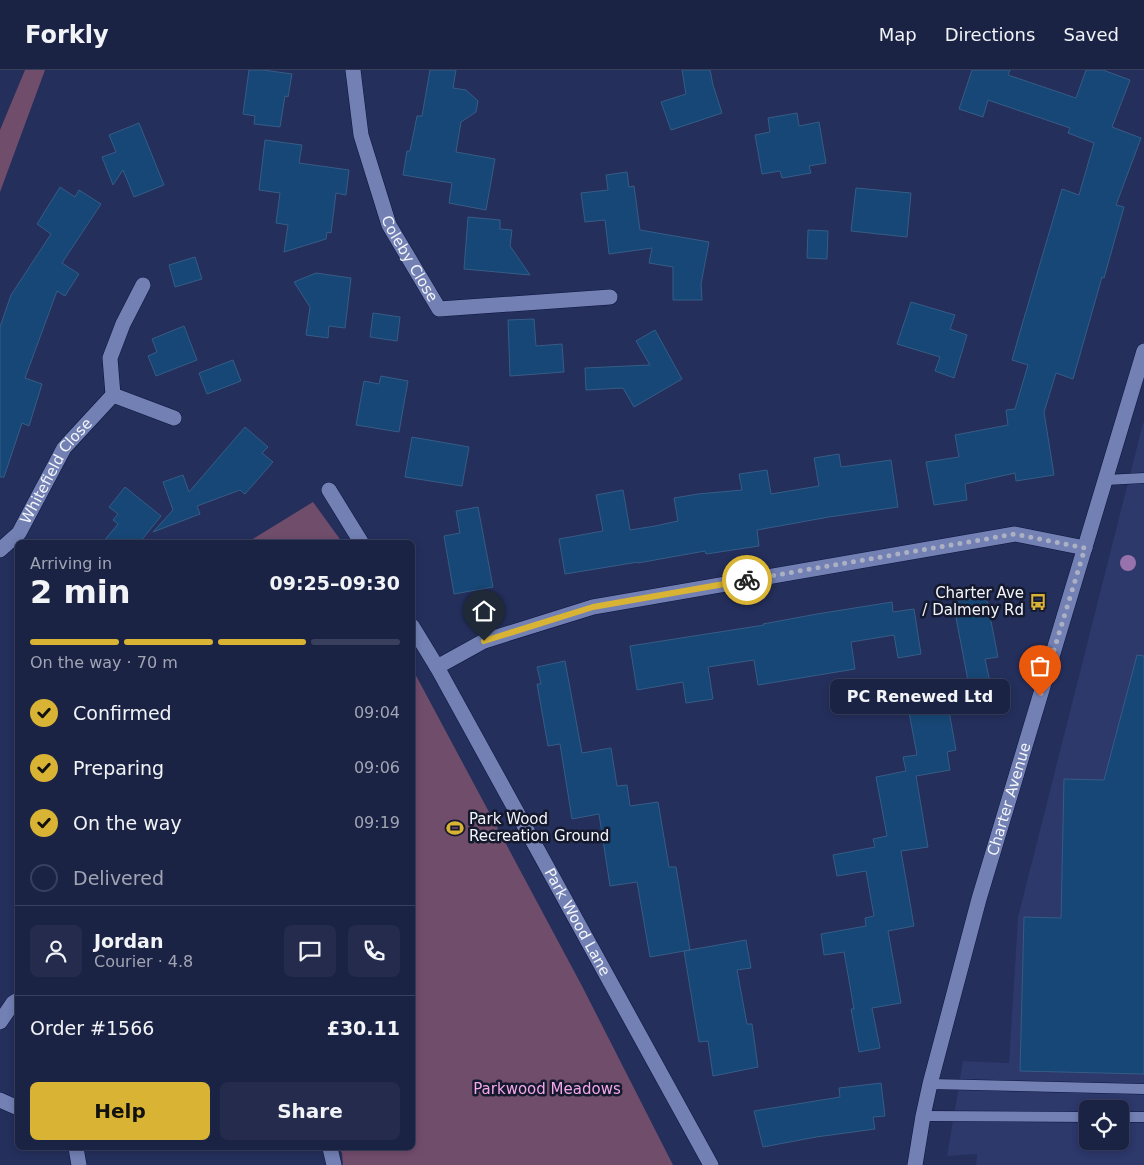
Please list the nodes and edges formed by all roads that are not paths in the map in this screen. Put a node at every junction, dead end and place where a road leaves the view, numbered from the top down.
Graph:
1 (353, 70) edge
2 (143, 285) dead end
3 (610, 297) dead end
4 (1144, 351) edge
5 (113, 395) junction
6 (174, 418) dead end
7 (1144, 478) edge
8 (1106, 480) junction
9 (329, 490) dead end
10 (360, 540) edge
11 (1085, 548) junction
12 (0, 550) edge
13 (415, 631) edge
14 (437, 667) junction
15 (15, 1002) edge
16 (0, 1022) edge
17 (930, 1084) junction
18 (1144, 1089) edge
19 (0, 1100) edge
20 (15, 1107) edge
21 (923, 1116) junction
22 (1079, 1117) edge
23 (1129, 1117) edge
24 (1144, 1117) edge
25 (76, 1150) edge
26 (330, 1150) edge
27 (79, 1165) edge
28 (334, 1165) edge
29 (711, 1165) edge
30 (915, 1165) edge

1 - 3 street, Coleby Close
2 - 5 street
4 - 8 street, Charter Avenue
5 - 6 street
5 - 12 street, Whitefield Close
7 - 8 lane
8 - 11 street, Charter Avenue
9 - 10 street
11 - 14 street
11 - 17 street, Charter Avenue
13 - 14 street, Park Wood Lane
14 - 29 street, Park Wood Lane
15 - 16 street
17 - 18 lane
17 - 21 street, Charter Avenue
19 - 20 street
21 - 22 lane
21 - 30 street, Charter Avenue
23 - 24 lane
25 - 27 street
26 - 28 street

